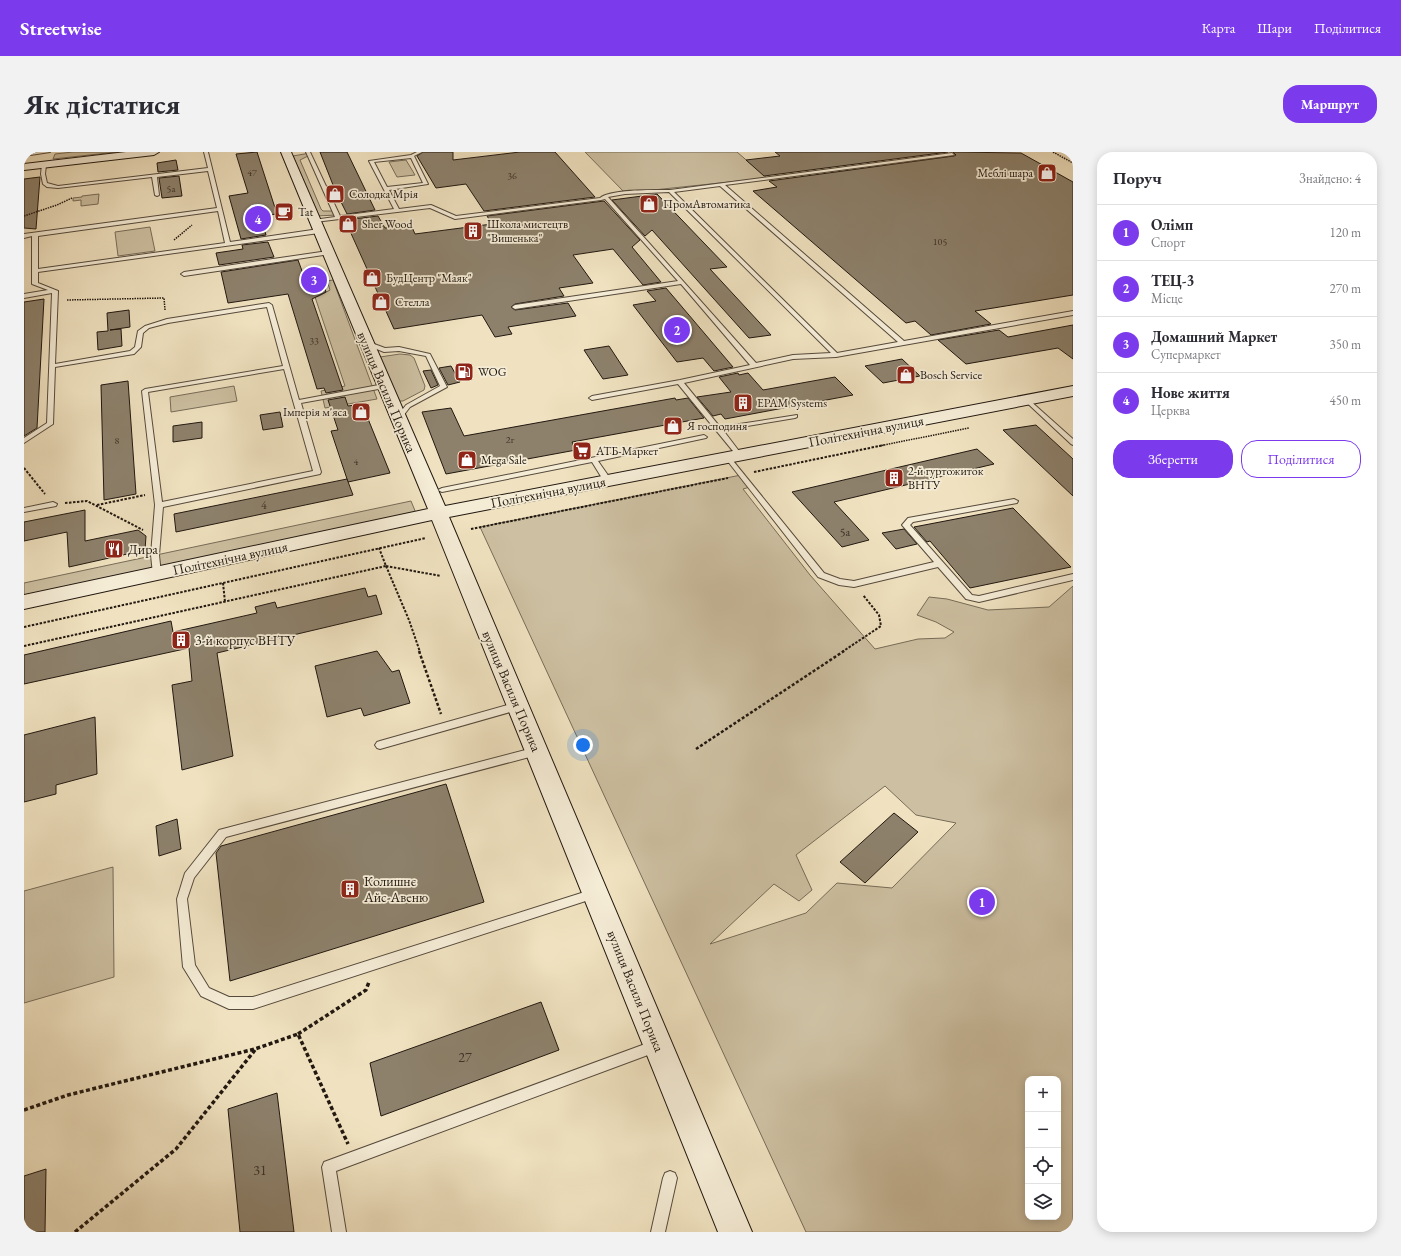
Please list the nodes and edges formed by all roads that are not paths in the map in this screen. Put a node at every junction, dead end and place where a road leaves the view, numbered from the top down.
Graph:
1 (48, 152) edge
2 (154, 152) edge
3 (206, 152) edge
4 (286, 152) edge
5 (308, 152) edge
6 (420, 152) edge
7 (952, 154) dead end
8 (24, 155) edge
9 (412, 156) junction
10 (44, 165) junction
11 (24, 167) edge
12 (210, 168) junction
13 (154, 175) junction
14 (721, 184) junction
15 (386, 189) junction
16 (670, 191) junction
17 (157, 195) dead end
18 (605, 196) junction
19 (219, 209) junction
20 (397, 210) junction
21 (338, 218) junction
22 (317, 226) junction
23 (36, 234) junction
24 (24, 236) edge
25 (228, 244) junction
26 (328, 253) junction
27 (35, 271) junction
28 (184, 274) dead end
29 (682, 282) junction
30 (55, 291) junction
31 (24, 296) edge
32 (515, 307) dead end
33 (1073, 313) edge
34 (366, 343) junction
35 (903, 343) junction
36 (836, 355) junction
37 (52, 366) junction
38 (754, 366) junction
39 (287, 367) junction
40 (680, 382) junction
41 (384, 386) junction
42 (1073, 391) edge
43 (592, 398) dead end
44 (1026, 400) junction
45 (297, 402) junction
46 (795, 416) dead end
47 (398, 419) junction
48 (718, 429) junction
49 (704, 437) dead end
50 (24, 441) edge
51 (1073, 443) edge
52 (734, 457) junction
53 (594, 460) junction
54 (608, 481) junction
55 (440, 501) junction
56 (1014, 501) dead end
57 (54, 504) road end
58 (159, 505) junction
59 (24, 510) edge
60 (939, 564) junction
61 (157, 574) junction
62 (1073, 577) edge
63 (24, 602) edge
64 (518, 706) junction
65 (380, 745) dead end
66 (537, 751) junction
67 (596, 893) junction
68 (658, 1045) junction
69 (670, 1178) dead end
70 (339, 1232) edge
71 (658, 1232) edge
72 (735, 1232) edge

1 - 8 lane
2 - 10 street
3 - 12 lane
4 - 22 street, вулиця Василя Порика
5 - 21 lane
6 - 9 lane
7 - 14 lane
9 - 15 lane
9 - 15 lane
10 - 11 street
10 - 13 lane
12 - 13 lane
12 - 19 lane
13 - 17 lane
14 - 16 lane
14 - 35 lane
15 - 20 lane
16 - 18 lane
16 - 36 lane
18 - 20 lane
18 - 29 lane
19 - 23 lane
19 - 25 lane
20 - 21 lane
21 - 22 lane
22 - 25 lane
22 - 26 street, вулиця Василя Порика
23 - 24 lane
23 - 27 lane
25 - 27 lane
26 - 28 lane
26 - 34 street, вулиця Василя Порика
27 - 30 lane
29 - 32 lane
29 - 38 lane
30 - 31 lane
30 - 37 lane
33 - 35 lane
34 - 41 street, вулиця Василя Порика
34 - 47 lane
35 - 36 lane
36 - 38 lane
37 - 39 lane
37 - 50 lane
38 - 40 lane
39 - 45 lane
39 - 58 lane
40 - 43 lane
40 - 48 lane
41 - 45 lane
41 - 47 street, вулиця Василя Порика
42 - 44 street, Політехнічна вулиця
44 - 51 lane
44 - 52 street, Політехнічна вулиця
45 - 58 lane
46 - 48 lane
47 - 55 street, вулиця Василя Порика
48 - 52 lane
49 - 53 lane
52 - 54 street, Політехнічна вулиця
52 - 60 lane
53 - 54 lane
53 - 55 lane
54 - 55 street, Політехнічна вулиця
55 - 61 street, Політехнічна вулиця
55 - 64 street, вулиця Василя Порика
56 - 60 lane
57 - 59 lane
58 - 61 lane
60 - 62 lane
61 - 63 street, Політехнічна вулиця
64 - 65 lane
64 - 66 street, вулиця Василя Порика
66 - 67 street, вулиця Василя Порика
66 - 67 lane
67 - 68 street, вулиця Василя Порика
68 - 70 lane
68 - 72 street, вулиця Василя Порика
69 - 71 lane

